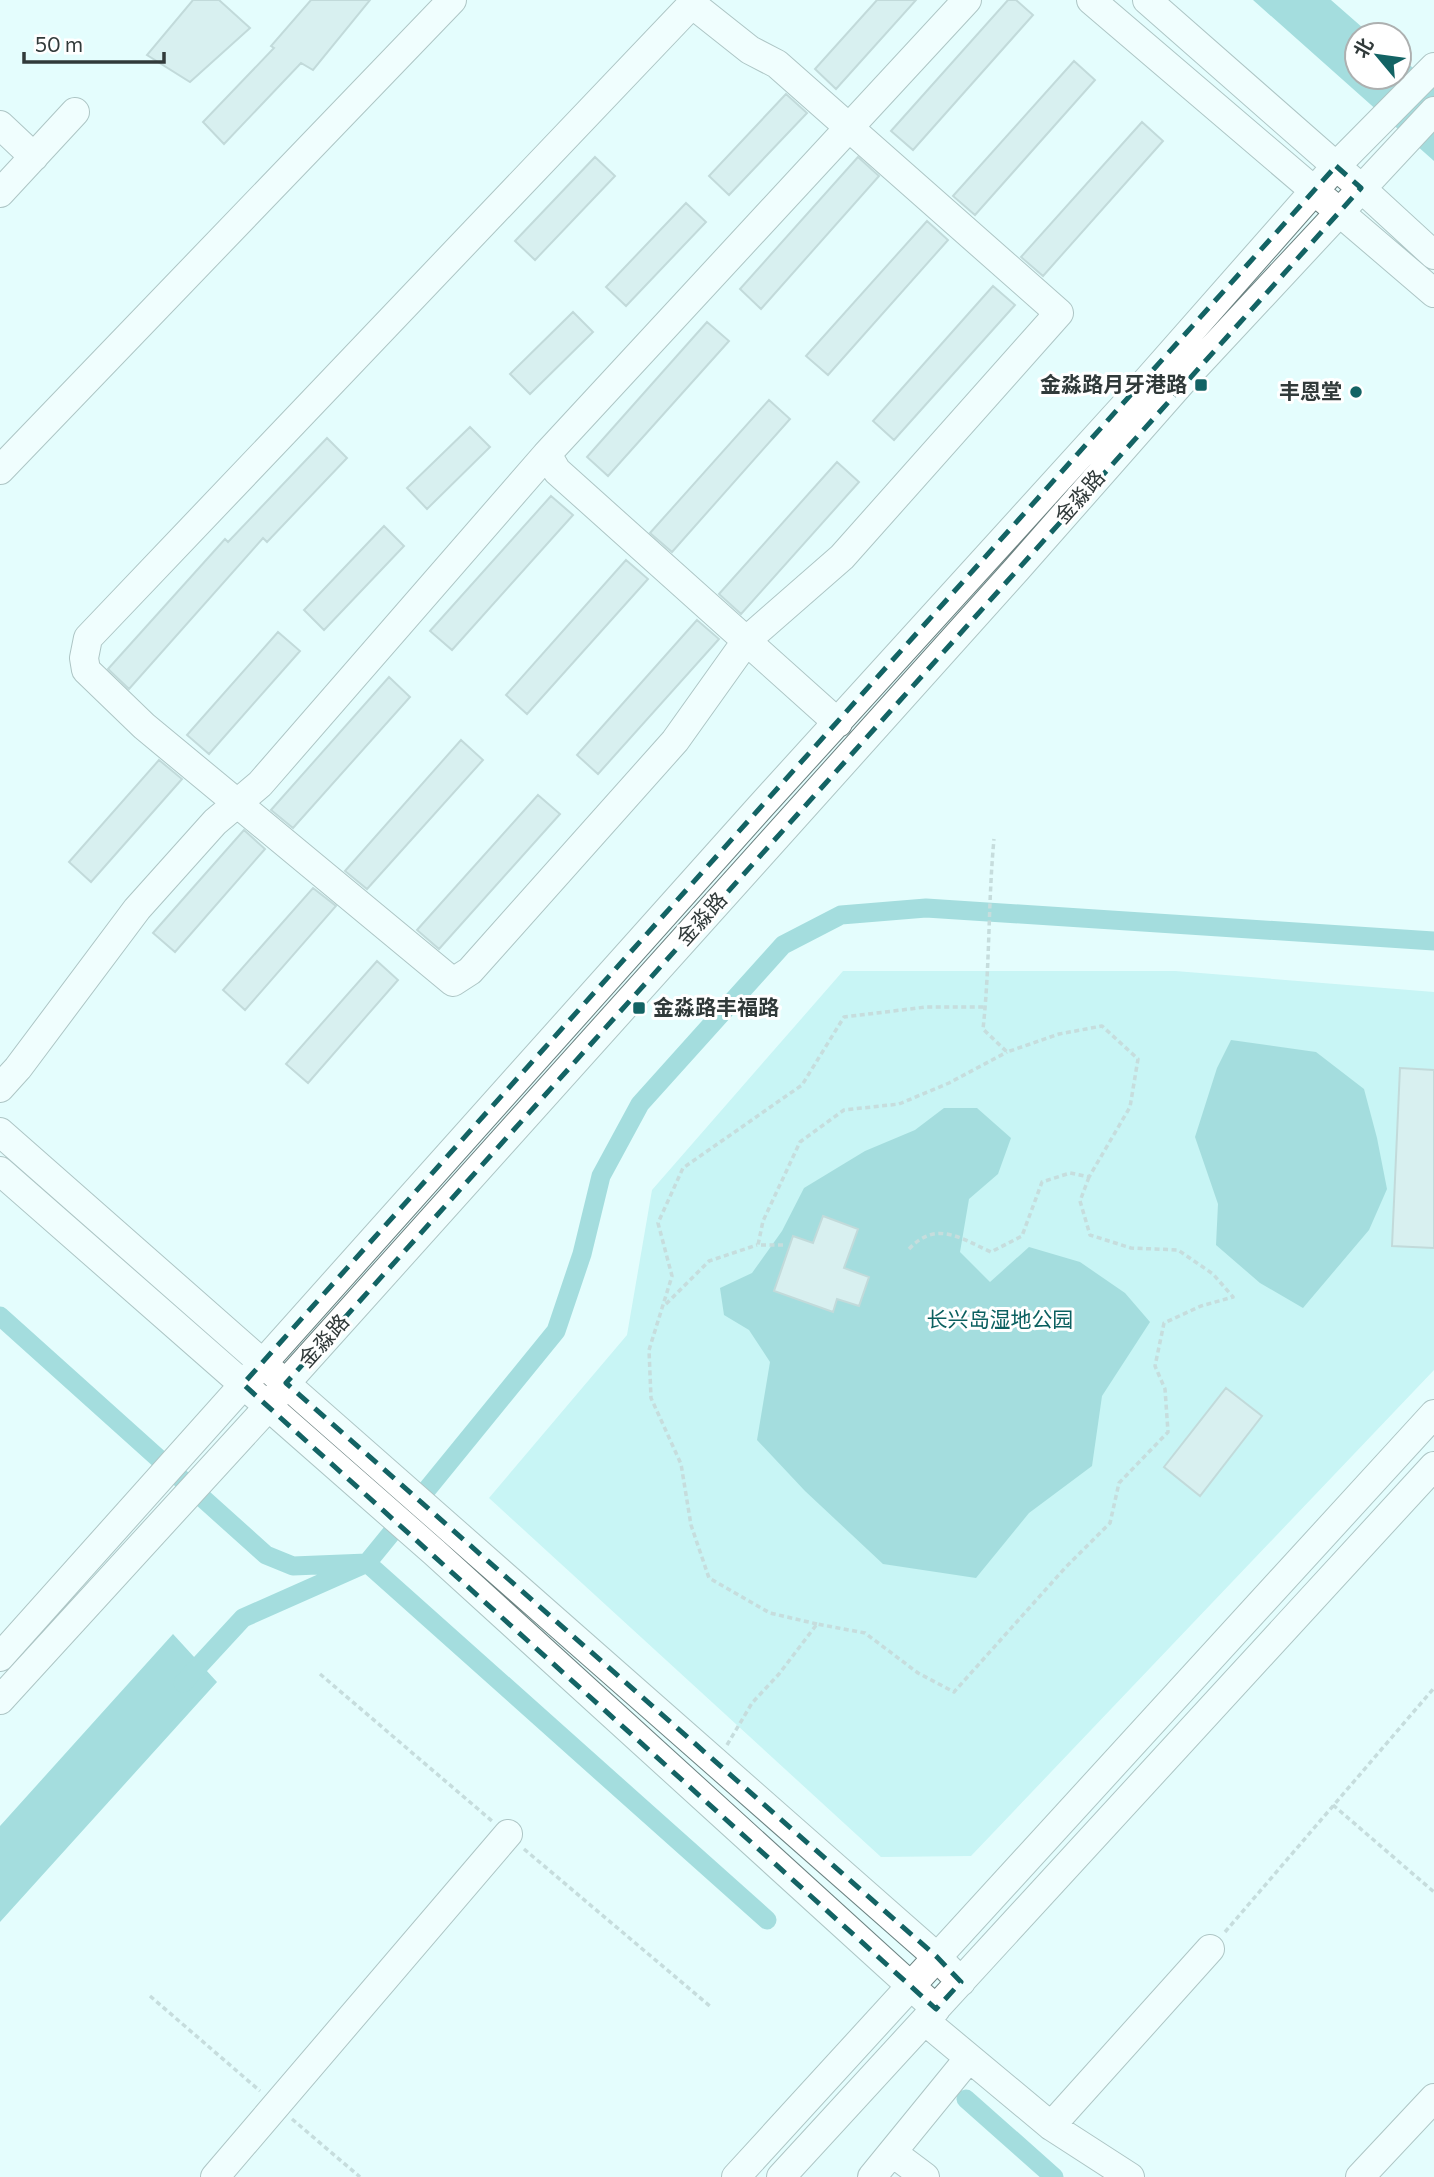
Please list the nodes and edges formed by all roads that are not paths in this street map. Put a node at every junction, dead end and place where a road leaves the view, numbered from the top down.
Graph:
1 (452, 0) edge
2 (967, 0) edge
3 (1091, 0) edge
4 (1147, 0) edge
5 (1433, 68) edge
6 (1434, 111) edge
7 (75, 112) dead end
8 (0, 125) edge
9 (850, 127) junction
10 (34, 157) junction
11 (1336, 166) junction
12 (1361, 188) junction
13 (1314, 191) junction
14 (0, 192) edge
15 (1338, 212) junction
16 (1434, 255) edge
17 (1434, 293) edge
18 (547, 454) junction
19 (0, 470) edge
20 (747, 640) junction
21 (838, 723) junction
22 (238, 804) junction
23 (0, 1088) edge
24 (0, 1132) edge
25 (0, 1171) edge
26 (262, 1362) junction
27 (286, 1383) junction
28 (243, 1384) junction
29 (269, 1406) junction
30 (1434, 1415) edge
31 (1434, 1466) edge
32 (0, 1657) edge
33 (0, 1700) edge
34 (508, 1835) dead end
35 (1210, 1949) road end
36 (937, 1957) junction
37 (961, 1982) junction
38 (911, 1986) junction
39 (930, 2015) junction
40 (969, 2058) junction
41 (1434, 2098) edge
42 (1051, 2126) junction
43 (893, 2153) junction
44 (215, 2177) edge
45 (736, 2177) edge
46 (781, 2177) edge
47 (872, 2177) edge
48 (925, 2177) edge
49 (1130, 2177) edge
50 (1360, 2177) edge

1 - 19 street
2 - 9 street
3 - 13 street
4 - 11 street
5 - 11 street, 金淼路
6 - 12 street, 金淼路
7 - 10 street
8 - 10 street
9 - 18 street
9 - 20 street
9 - 22 street
10 - 14 street
11 - 12 street
11 - 13 street, 金淼路
12 - 15 street, 金淼路
12 - 16 street
13 - 15 street
13 - 21 street, 金淼路
15 - 17 street
15 - 27 street, 金淼路
18 - 20 street
18 - 22 street
20 - 21 street
20 - 22 street
21 - 26 street, 金淼路
22 - 23 street
24 - 26 street
25 - 28 street
26 - 27 street
26 - 28 street, 金淼路
27 - 29 street, 金淼路
27 - 36 street
28 - 29 street
28 - 32 street, 金淼路
29 - 33 street, 金淼路
29 - 38 street
30 - 36 street
31 - 37 street
34 - 44 street
35 - 42 street
36 - 37 street
36 - 38 street
37 - 39 street
38 - 39 street
38 - 45 street
39 - 40 street
39 - 46 street
40 - 42 street
40 - 43 street
41 - 50 street
42 - 49 street
43 - 47 street
43 - 48 street

